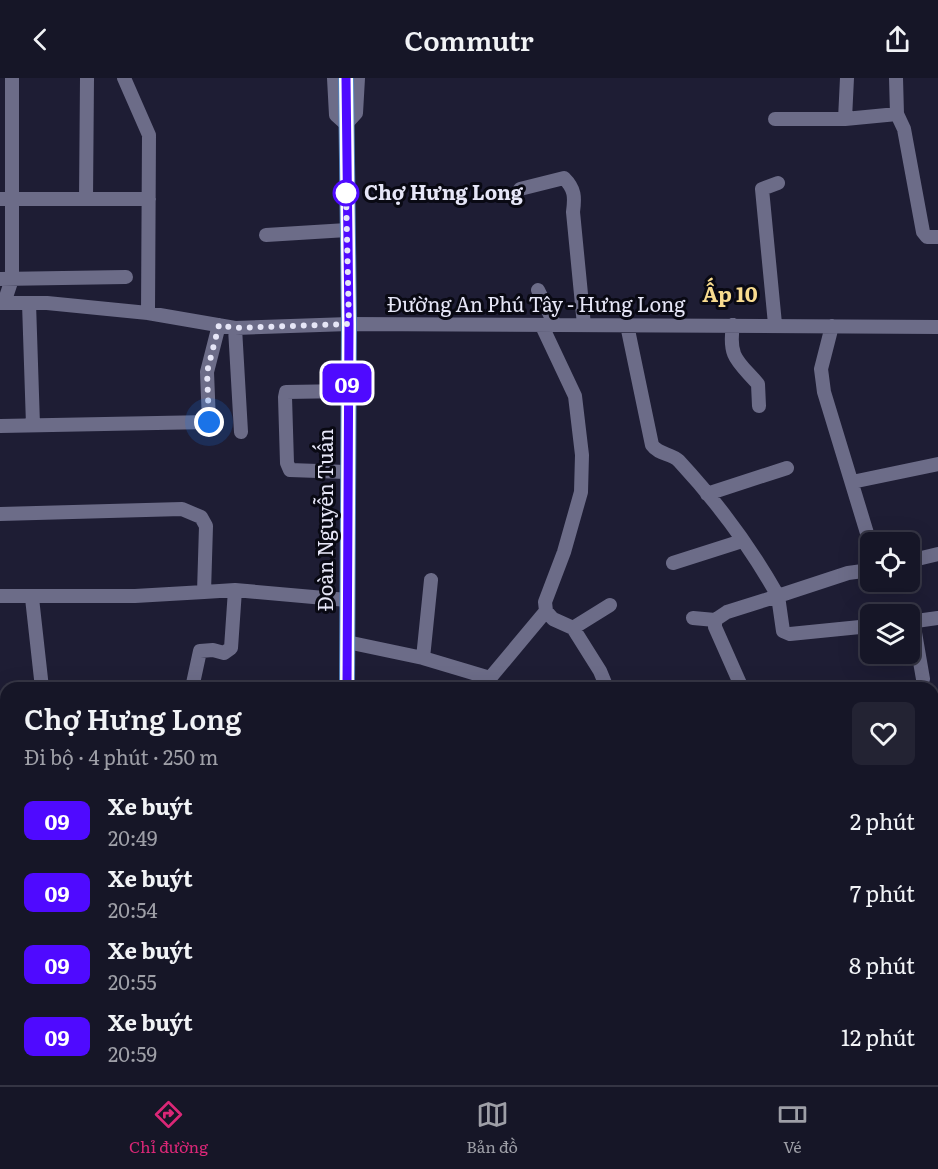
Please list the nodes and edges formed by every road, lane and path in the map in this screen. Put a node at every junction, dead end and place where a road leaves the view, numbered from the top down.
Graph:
1 (12, 78) edge
2 (87, 78) edge
3 (124, 78) edge
4 (334, 78) edge
5 (346, 78) edge
6 (358, 78) edge
7 (848, 78) edge
8 (896, 78) edge
9 (897, 114) junction
10 (775, 119) dead end
11 (845, 119) junction
12 (346, 124) junction
13 (778, 183) dead end
14 (520, 189) dead end
15 (6, 199) edge
16 (86, 199) junction
17 (149, 199) junction
18 (347, 230) junction
19 (266, 235) dead end
20 (938, 237) edge
21 (126, 277) dead end
22 (6, 279) edge
23 (538, 290) dead end
24 (1, 299) edge
25 (29, 303) junction
26 (148, 313) junction
27 (349, 324) junction
28 (775, 324) junction
29 (219, 325) junction
30 (548, 325) junction
31 (584, 325) junction
32 (627, 325) junction
33 (733, 325) junction
34 (832, 326) junction
35 (938, 327) edge
36 (235, 328) junction
37 (347, 391) junction
38 (759, 406) dead end
39 (33, 425) junction
40 (0, 426) edge
41 (241, 432) dead end
42 (938, 464) edge
43 (787, 468) dead end
44 (346, 471) junction
45 (852, 482) junction
46 (707, 494) junction
47 (0, 514) edge
48 (867, 532) edge
49 (742, 541) junction
50 (938, 554) edge
51 (920, 558) edge
52 (674, 563) dead end
53 (860, 571) edge
54 (431, 580) dead end
55 (235, 591) junction
56 (204, 592) junction
57 (0, 596) edge
58 (778, 596) junction
59 (32, 598) junction
60 (347, 600) junction
61 (610, 605) dead end
62 (546, 611) junction
63 (693, 618) dead end
64 (938, 618) edge
65 (716, 620) junction
66 (920, 620) edge
67 (860, 627) edge
68 (573, 628) junction
69 (347, 642) junction
70 (423, 658) junction
71 (920, 664) edge
72 (923, 679) dead end
73 (41, 682) edge
74 (193, 682) edge
75 (347, 682) edge
76 (484, 682) edge
77 (488, 682) edge
78 (605, 682) edge
79 (739, 682) edge

1 - 15 street
2 - 16 street
3 - 17 street
4 - 12 street
5 - 12 main road, Đoàn Nguyễn Tuấn
6 - 12 street
7 - 11 street
8 - 9 street
9 - 11 street
9 - 20 street
10 - 11 street
12 - 18 main road, Đoàn Nguyễn Tuấn
13 - 28 street
14 - 31 street
15 - 16 street
15 - 22 street
16 - 17 street
17 - 26 street
18 - 19 street
18 - 27 main road, Đoàn Nguyễn Tuấn
21 - 22 street
22 - 24 street
23 - 30 street
24 - 25 street, Đường An Phú Tây - Hưng Long
25 - 26 street, Đường An Phú Tây - Hưng Long
25 - 39 street
26 - 29 street, Đường An Phú Tây - Hưng Long
27 - 30 street, Đường An Phú Tây - Hưng Long
27 - 36 street, Đường An Phú Tây - Hưng Long
27 - 37 main road, Đoàn Nguyễn Tuấn
28 - 33 street, Đường An Phú Tây - Hưng Long
28 - 34 street, Đường An Phú Tây - Hưng Long
29 - 36 street, Đường An Phú Tây - Hưng Long
29 - 39 street
30 - 31 street, Đường An Phú Tây - Hưng Long
30 - 62 street
31 - 32 street, Đường An Phú Tây - Hưng Long
32 - 33 street, Đường An Phú Tây - Hưng Long
32 - 46 street
33 - 38 street
34 - 35 street, Đường An Phú Tây - Hưng Long
34 - 45 street
36 - 41 street
37 - 44 main road, Đoàn Nguyễn Tuấn
37 - 44 street
39 - 40 street
42 - 45 street
43 - 46 street
44 - 60 main road, Đoàn Nguyễn Tuấn
45 - 48 street
46 - 49 street
47 - 56 street
49 - 52 street
49 - 58 street
50 - 51 street
53 - 58 street
54 - 70 street
55 - 56 street
55 - 60 street
55 - 74 street
56 - 59 street
57 - 59 street
58 - 65 street
58 - 67 street
59 - 73 street
60 - 69 main road, Đoàn Nguyễn Tuấn
61 - 68 street
62 - 68 street
62 - 77 street
63 - 65 street
64 - 66 street
65 - 79 street
68 - 78 street
69 - 70 street
69 - 75 main road, Đoàn Nguyễn Tuấn
70 - 76 street
71 - 72 street

